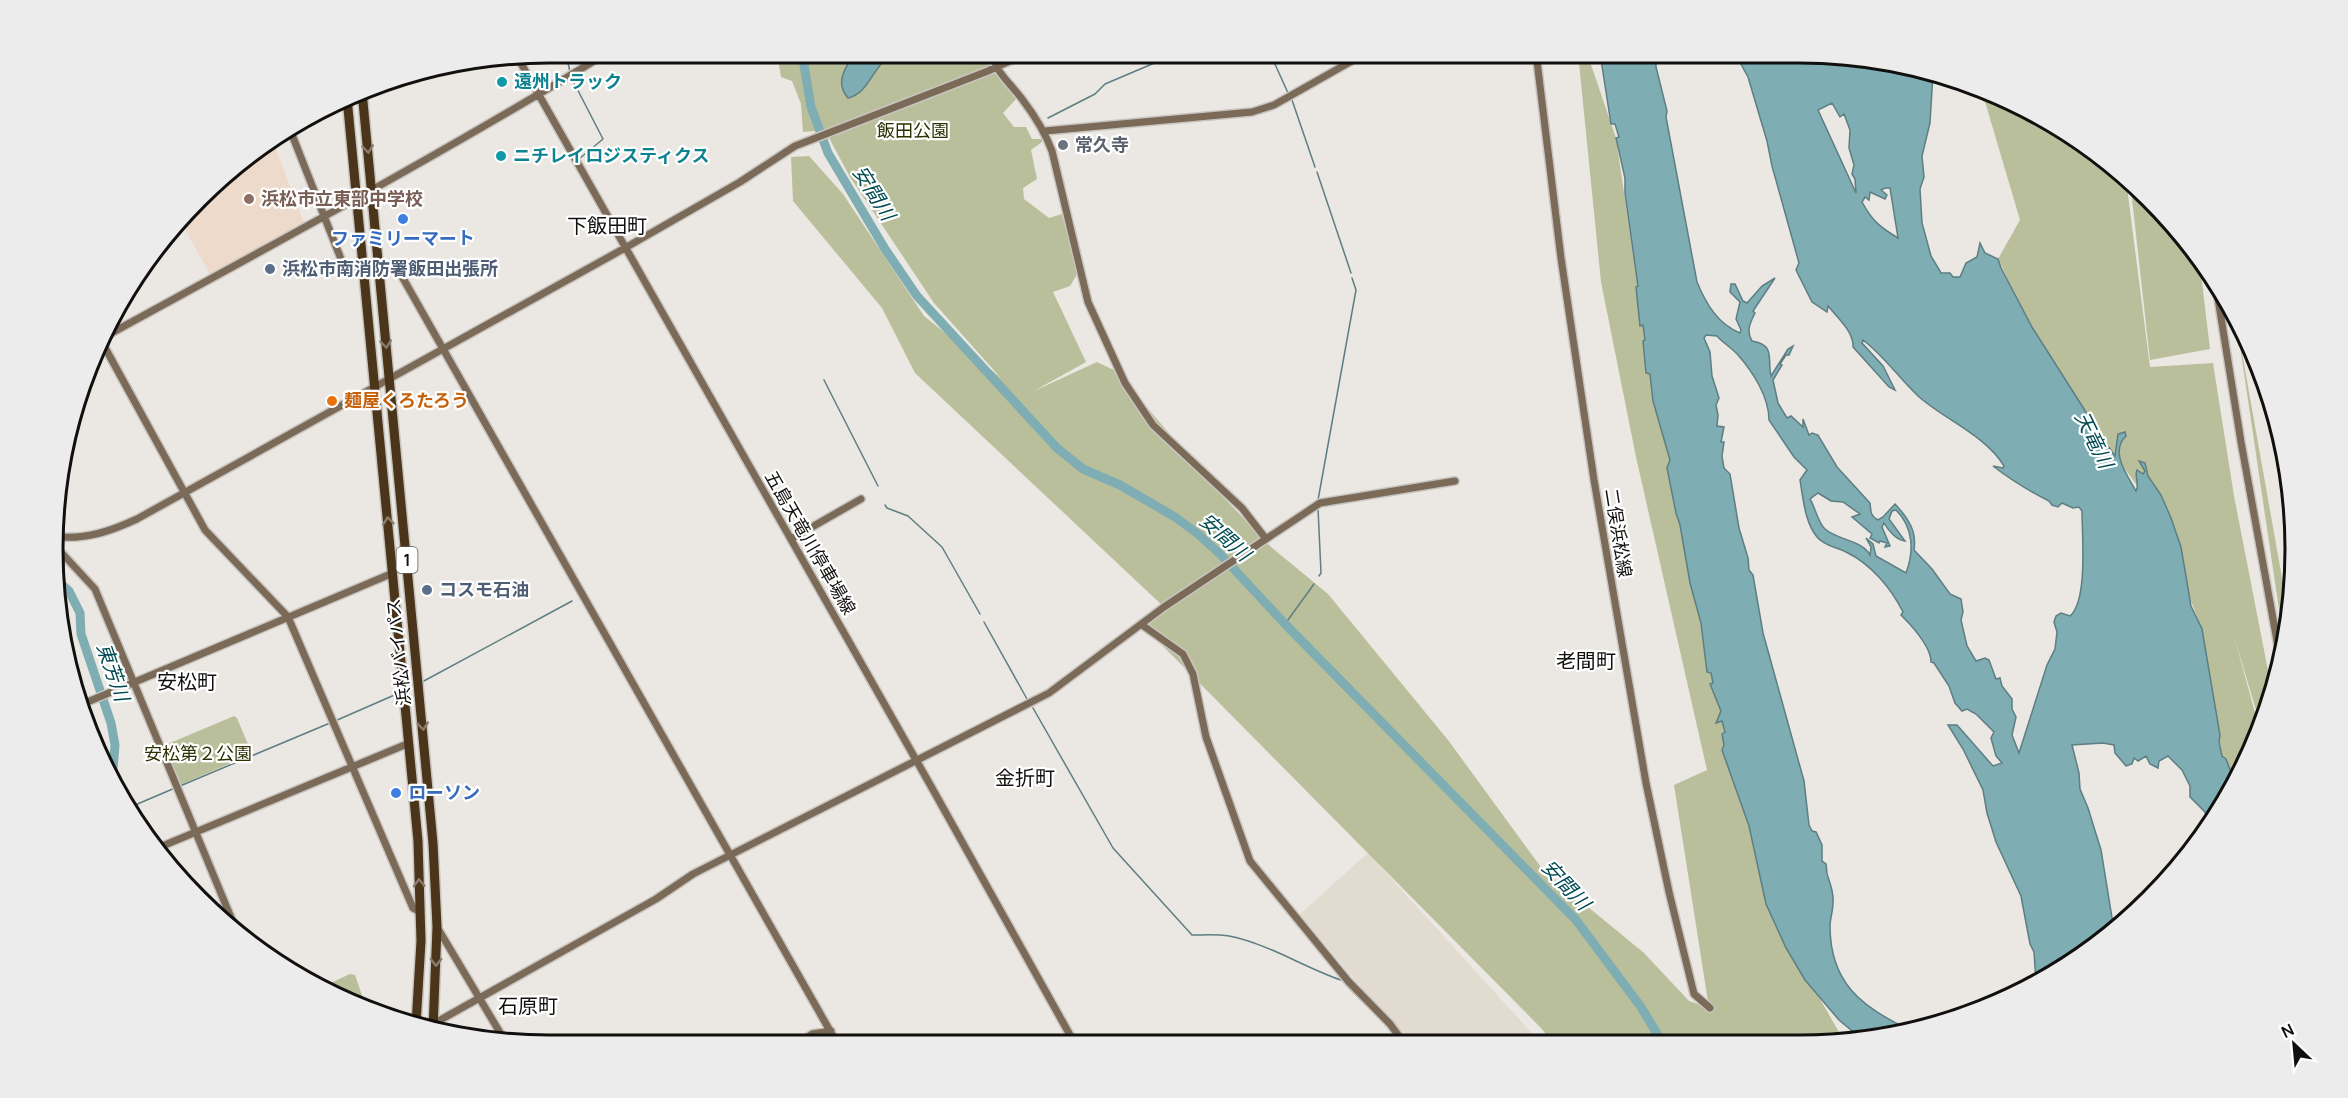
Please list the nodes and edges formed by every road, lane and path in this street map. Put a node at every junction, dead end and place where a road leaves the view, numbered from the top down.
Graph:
1 (589, 63) edge
2 (995, 63) edge
3 (1004, 63) edge
4 (1347, 63) edge
5 (1537, 63) edge
6 (521, 64) edge
7 (996, 67) junction
8 (538, 95) junction
9 (363, 100) edge
10 (348, 107) edge
11 (1045, 131) junction
12 (293, 136) edge
13 (372, 188) junction
14 (356, 198) junction
15 (324, 216) junction
16 (625, 248) junction
17 (379, 265) junction
18 (365, 268) junction
19 (2219, 304) edge
20 (114, 331) edge
21 (106, 350) edge
22 (443, 350) junction
23 (390, 380) junction
24 (374, 388) junction
25 (1455, 481) dead end
26 (184, 493) junction
27 (861, 499) dead end
28 (63, 537) edge
29 (791, 539) junction
30 (1266, 539) junction
31 (63, 555) edge
32 (393, 573) junction
33 (288, 617) junction
34 (1142, 625) junction
35 (2277, 639) edge
36 (133, 683) junction
37 (88, 701) edge
38 (407, 744) junction
39 (917, 760) junction
40 (352, 766) junction
41 (196, 833) junction
42 (164, 846) edge
43 (729, 855) junction
44 (420, 912) junction
45 (230, 915) edge
46 (437, 927) junction
47 (479, 997) junction
48 (1710, 1008) dead end
49 (417, 1016) edge
50 (431, 1020) edge
51 (439, 1022) edge
52 (831, 1031) junction
53 (500, 1032) edge
54 (811, 1035) edge
55 (833, 1035) edge
56 (1070, 1035) edge
57 (1398, 1035) edge

1 - 8 street
2 - 7 street
3 - 7 street
4 - 11 street
5 - 48 street, 二俣浜松線
6 - 8 street, 五島天竜川停車場線
7 - 11 street
7 - 16 street
8 - 13 street
8 - 16 street, 五島天竜川停車場線
9 -> 13 highway, 浜松バイパス / 1
10 - 14 highway, 浜松バイパス / 1
11 - 30 street
12 - 15 street
13 - 14 street
13 - 17 highway, 浜松バイパス / 1
14 - 15 street
14 - 18 highway, 浜松バイパス / 1
15 - 18 street
15 - 20 street
16 - 22 street
16 - 29 street, 五島天竜川停車場線
17 - 18 street
17 - 22 street
17 -> 23 highway, 浜松バイパス / 1
18 - 24 highway, 浜松バイパス / 1
19 - 35 street
21 - 26 street
22 - 23 street
22 - 43 street
23 - 24 street
23 -> 46 highway, 浜松バイパス / 1
24 - 26 street
32 -> 24 highway, 浜松バイパス / 1
25 - 30 street
26 - 28 street
26 - 33 street
27 - 29 street
29 - 39 street, 五島天竜川停車場線
30 - 34 street
31 - 36 street
32 - 33 street
32 - 38 highway, 浜松バイパス / 1
33 - 36 street
33 - 40 street
34 - 39 street
34 - 57 street
36 - 37 street
36 - 41 street
38 - 40 street
44 -> 38 highway, 浜松バイパス / 1
39 - 43 street
39 - 56 street, 五島天竜川停車場線
40 - 41 street
40 - 44 street
41 - 42 street
41 - 45 street
43 - 47 street
43 - 52 street
44 - 49 highway, 浜松バイパス / 1
46 - 47 street
46 -> 50 highway, 浜松バイパス / 1
47 - 51 street
47 - 53 street
52 - 54 street
52 - 55 street

